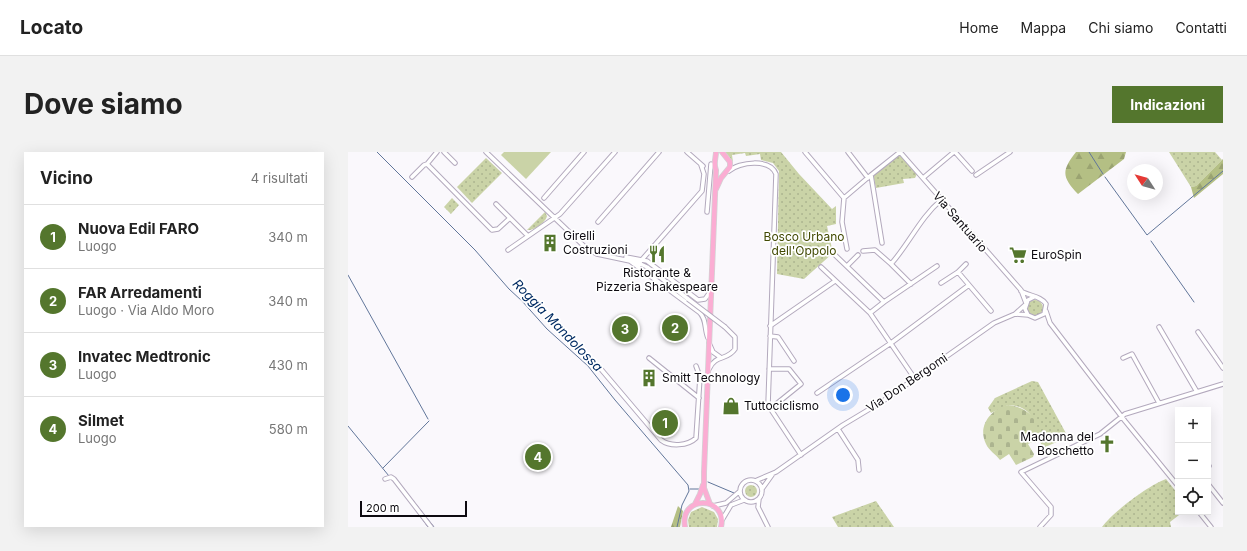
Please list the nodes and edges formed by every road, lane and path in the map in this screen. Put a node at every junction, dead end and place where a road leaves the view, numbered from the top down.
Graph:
1 (437, 152) edge
2 (444, 152) edge
3 (486, 152) edge
4 (584, 152) edge
5 (609, 152) edge
6 (659, 152) edge
7 (687, 152) edge
8 (715, 152) edge
9 (722, 152) edge
10 (805, 152) edge
11 (848, 152) edge
12 (900, 152) edge
13 (955, 152) edge
14 (1010, 152) edge
15 (432, 154) edge
16 (614, 154) edge
17 (727, 159) junction
18 (716, 160) junction
19 (455, 163) dead end
20 (427, 164) junction
21 (711, 164) junction
22 (702, 166) junction
23 (740, 166) junction
24 (716, 170) junction
25 (972, 171) dead end
26 (727, 172) junction
27 (976, 175) dead end
28 (870, 176) junction
29 (412, 177) dead end
30 (922, 178) junction
31 (714, 194) junction
32 (544, 198) dead end
33 (844, 198) junction
34 (941, 200) junction
35 (496, 204) dead end
36 (707, 212) dead end
37 (510, 218) junction
38 (553, 218) junction
39 (598, 222) dead end
40 (528, 236) junction
41 (882, 243) dead end
42 (846, 248) dead end
43 (508, 250) dead end
44 (863, 251) dead end
45 (835, 255) dead end
46 (858, 255) dead end
47 (622, 258) junction
48 (643, 259) junction
49 (891, 264) junction
50 (966, 264) dead end
51 (639, 265) junction
52 (847, 266) junction
53 (937, 266) dead end
54 (821, 267) dead end
55 (644, 270) junction
56 (958, 272) junction
57 (835, 281) junction
58 (666, 283) junction
59 (941, 283) dead end
60 (911, 284) junction
61 (969, 285) junction
62 (1021, 290) junction
63 (710, 292) junction
64 (1034, 297) junction
65 (884, 302) junction
66 (1026, 304) junction
67 (991, 311) dead end
68 (1046, 311) junction
69 (870, 313) junction
70 (1015, 314) junction
71 (1028, 315) junction
72 (1039, 318) junction
73 (1050, 323) junction
74 (770, 326) junction
75 (1159, 327) dead end
76 (1198, 332) dead end
77 (770, 336) junction
78 (708, 339) junction
79 (891, 343) junction
80 (577, 348) dead end
81 (649, 358) dead end
82 (720, 358) junction
83 (1123, 358) dead end
84 (794, 360) dead end
85 (696, 366) dead end
86 (1223, 368) edge
87 (769, 369) junction
88 (707, 375) junction
89 (700, 377) junction
90 (915, 379) junction
91 (1223, 384) edge
92 (1197, 392) junction
93 (817, 393) dead end
94 (699, 398) junction
95 (1159, 403) junction
96 (775, 405) dead end
97 (1122, 417) junction
98 (838, 429) junction
99 (801, 455) junction
100 (859, 470) dead end
101 (776, 472) junction
102 (388, 478) dead end
103 (704, 479) junction
104 (755, 481) junction
105 (1175, 482) edge
106 (1211, 488) edge
107 (762, 489) junction
108 (740, 490) junction
109 (759, 498) junction
110 (744, 500) junction
111 (751, 502) junction
112 (1223, 503) edge
113 (695, 504) junction
114 (712, 505) junction
115 (758, 507) junction
116 (1202, 515) edge
117 (722, 520) junction
118 (431, 527) edge
119 (685, 527) edge
120 (721, 527) edge
121 (768, 527) edge
122 (1040, 527) edge
123 (1212, 527) edge

1 - 15 street
2 - 19 street
3 - 38 street
4 - 32 street
5 - 16 street
6 - 39 street
7 - 22 street
8 - 18 main road
8 - 21 street
9 - 17 main road
10 - 33 street
11 - 28 street
12 - 28 street
12 - 30 street, Via Santuario
13 - 25 street
13 - 30 street
14 - 27 street
15 - 20 street
16 - 38 street
17 - 18 main road
17 - 23 street
17 - 26 main road
18 - 24 main road
20 - 29 street
20 - 37 street
21 - 22 street
21 - 36 street
22 - 48 street
23 - 26 street
23 - 74 street
24 - 26 main road
24 - 31 main road
26 - 31 main road
28 - 33 street
28 - 41 street
30 - 34 street, Via Santuario
31 - 63 main road
33 - 42 street
34 - 49 street
34 - 62 street, Via Santuario
35 - 37 street
37 - 40 street
38 - 40 street
38 - 47 street
40 - 43 street
44 - 49 street
45 - 52 street
46 - 52 street
47 - 48 street
47 - 51 street
48 - 51 street
48 - 63 street
49 - 60 street
50 - 56 street
51 - 55 street
51 - 58 street
52 - 65 street
53 - 60 street
54 - 57 street
55 - 58 street
55 - 78 street
56 - 59 street
56 - 61 street
57 - 69 street
57 - 74 street
58 - 82 street, bridge
60 - 65 street
61 - 67 street
61 - 79 street
62 - 64 street, Via Santuario
62 - 66 street, Via Santuario
63 - 78 main road
64 - 66 street
64 - 68 street
65 - 69 street
66 - 70 street, Via Don Bergomi
66 - 71 street
68 - 72 street
68 - 73 street
69 - 79 street
70 - 71 street, Via Don Bergomi
70 - 90 street, Via Don Bergomi
71 - 72 street
72 - 73 street
73 - 97 street
74 - 77 street
75 - 92 street
76 - 86 street
77 - 84 street
77 - 87 street
78 - 82 street
78 - 88 main road
79 - 90 street
79 - 93 street
80 - 94 street
81 - 94 street
82 - 88 street
83 - 95 street
85 - 89 street
87 - 96 street
87 - 99 street
88 - 89 street
88 - 103 main road
89 - 94 street
90 - 98 street, Via Don Bergomi
91 - 92 street
92 - 95 street
95 - 97 street
97 - 105 street
97 - 122 street
98 - 99 street, Via Don Bergomi
98 - 100 street
99 - 101 street, Via Don Bergomi
101 - 104 street, Via Don Bergomi
101 - 107 street, Via Don Bergomi
102 - 118 street
103 - 113 main road
103 - 114 main road
104 - 107 street
104 - 108 street, Via Don Bergomi
106 - 112 street
107 - 109 street, Via Don Bergomi
108 - 110 street
108 - 114 street
109 - 111 street
109 - 115 street, Via Don Bergomi
110 - 111 street
110 - 117 street
111 - 115 street
113 - 114 main road
113 - 119 main road
114 - 117 main road
115 - 121 street
116 - 123 street
117 - 120 main road

